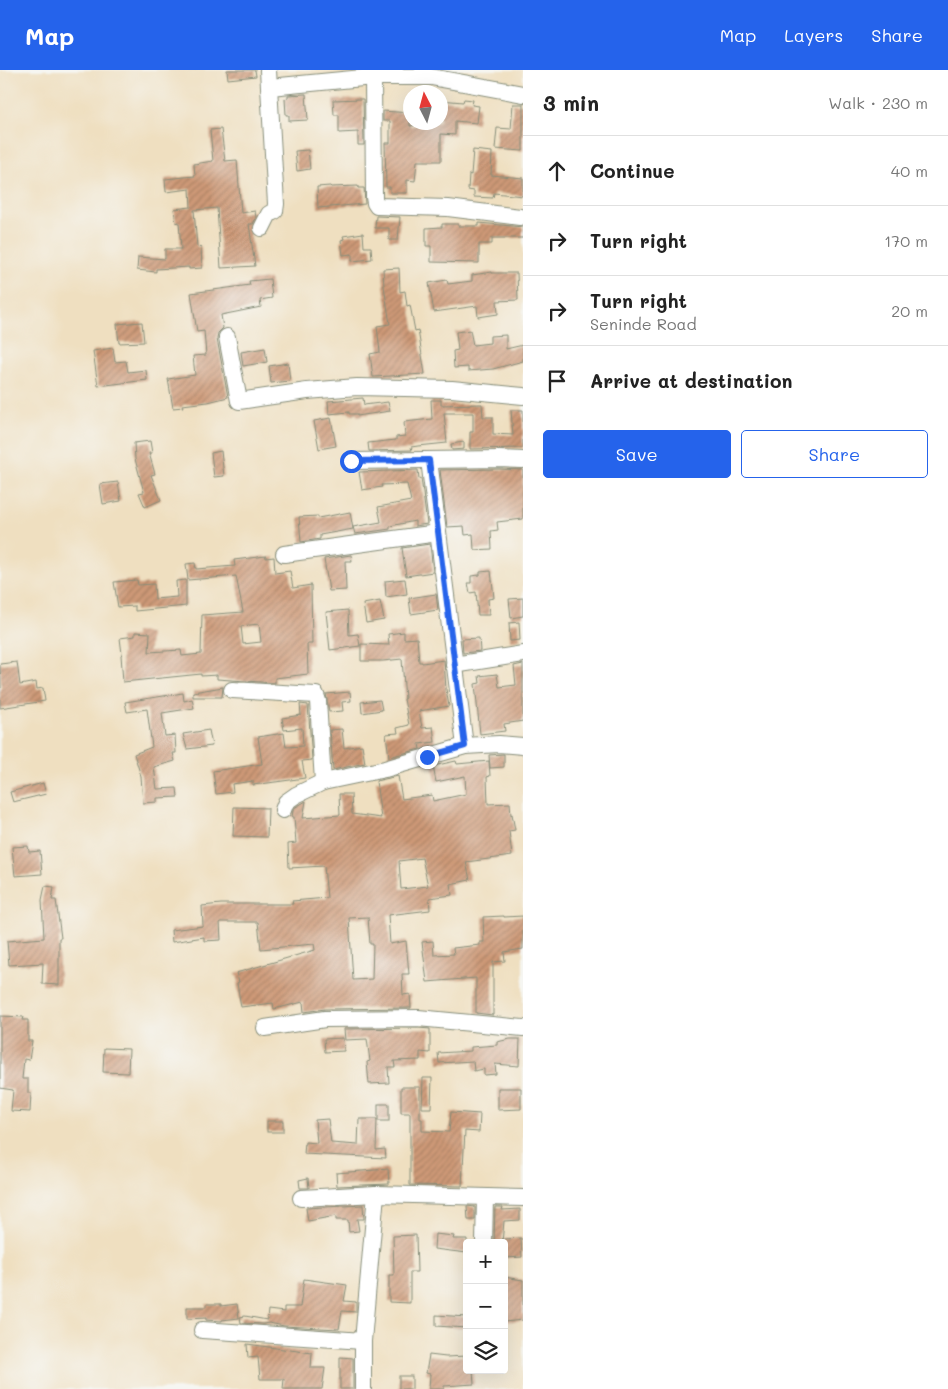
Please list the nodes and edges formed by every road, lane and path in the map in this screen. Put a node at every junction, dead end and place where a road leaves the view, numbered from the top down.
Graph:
1 (268, 70) edge
2 (373, 77) junction
3 (270, 87) junction
4 (523, 94) edge
5 (520, 216) dead end
6 (262, 228) dead end
7 (227, 337) dead end
8 (523, 396) edge
9 (429, 460) junction
10 (523, 460) edge
11 (351, 461) dead end
12 (438, 533) junction
13 (284, 554) dead end
14 (523, 654) edge
15 (454, 665) junction
16 (232, 690) dead end
17 (465, 746) junction
18 (523, 746) edge
19 (323, 782) junction
20 (283, 810) dead end
21 (266, 1028) dead end
22 (523, 1028) edge
23 (376, 1194) junction
24 (301, 1198) dead end
25 (485, 1198) junction
26 (523, 1198) edge
27 (484, 1239) edge
28 (202, 1330) dead end
29 (363, 1341) junction
30 (363, 1389) edge

1 - 3 street
2 - 3 street
2 - 4 street
2 - 5 street
3 - 6 street
7 - 8 street
9 - 10 street
9 - 11 street
9 - 12 street
12 - 13 street
12 - 15 street
14 - 15 street
15 - 17 street
16 - 19 street
17 - 18 street
17 - 19 street
19 - 20 street
21 - 22 street
23 - 24 street
23 - 25 street
23 - 29 street
25 - 26 street
25 - 27 street
28 - 29 street
29 - 30 street

